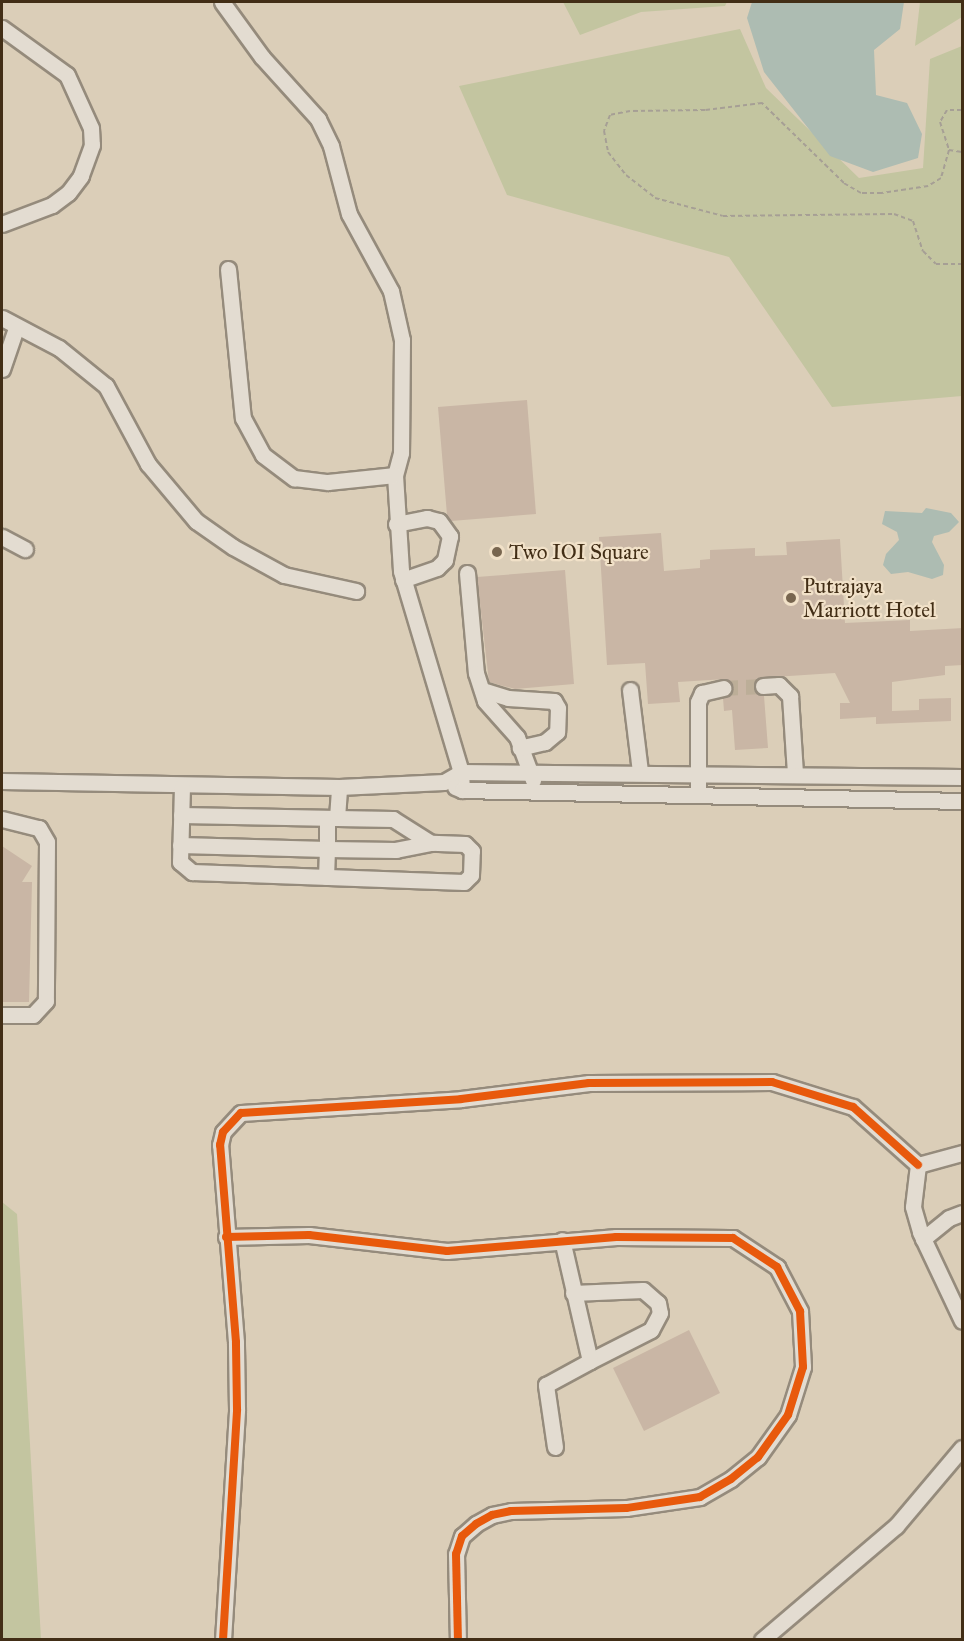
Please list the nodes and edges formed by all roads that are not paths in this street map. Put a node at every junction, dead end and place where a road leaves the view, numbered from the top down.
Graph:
1 (222, 2) edge
2 (2, 28) edge
3 (2, 224) edge
4 (228, 268) dead end
5 (2, 318) edge
6 (16, 328) junction
7 (2, 369) edge
8 (395, 475) junction
9 (396, 524) junction
10 (2, 537) edge
11 (25, 549) dead end
12 (467, 573) dead end
13 (403, 580) junction
14 (356, 591) dead end
15 (763, 686) tunnel mouth
16 (723, 688) tunnel mouth
17 (482, 690) junction
18 (630, 690) dead end
19 (520, 748) junction
20 (461, 772) junction
21 (532, 772) junction
22 (640, 772) junction
23 (700, 773) junction
24 (795, 774) junction
25 (963, 777) edge
26 (2, 781) edge
27 (444, 782) junction
28 (182, 786) junction
29 (339, 787) junction
30 (462, 790) junction
31 (535, 792) junction
32 (698, 795) junction
33 (963, 801) edge
34 (181, 815) junction
35 (332, 818) junction
36 (2, 819) edge
37 (431, 843) junction
38 (180, 845) junction
39 (327, 849) junction
40 (326, 877) junction
41 (2, 1015) edge
42 (963, 1153) edge
43 (918, 1165) junction
44 (963, 1213) edge
45 (226, 1237) junction
46 (923, 1239) junction
47 (562, 1240) junction
48 (573, 1293) junction
49 (963, 1321) edge
50 (590, 1361) junction
51 (555, 1447) dead end
52 (963, 1448) edge
53 (223, 1640) edge
54 (458, 1640) edge
55 (762, 1640) edge

1 - 8 street
2 - 3 street
4 - 8 street
5 - 6 street
6 - 7 street
6 - 14 street
8 - 9 street
9 - 13 street
9 - 13 street
10 - 11 street
12 - 17 street
13 - 20 street
15 - 24 street
16 - 23 street
17 - 19 street
17 - 19 street
18 - 22 street
19 - 21 street
20 - 21 street
20 - 27 street
20 - 30 street
21 - 22 street
21 - 31 street
22 - 23 street
23 - 24 street
23 - 32 street
24 - 25 street
26 - 28 street
27 - 29 street
27 - 30 street
28 - 29 street
28 - 34 street
29 - 35 street
30 - 31 street
31 - 32 street
32 - 33 street
34 - 35 street
34 - 38 street
35 - 37 street
35 - 39 street
36 - 41 street
37 - 39 street
37 - 40 street
38 - 39 street
38 - 40 street
39 - 40 street
42 - 43 street
43 - 45 street
43 - 46 street
44 - 46 street
45 - 47 street
45 - 53 street
46 - 49 street
47 - 48 street
47 - 54 street
48 - 50 street
48 - 50 street
50 - 51 street
52 - 55 street

